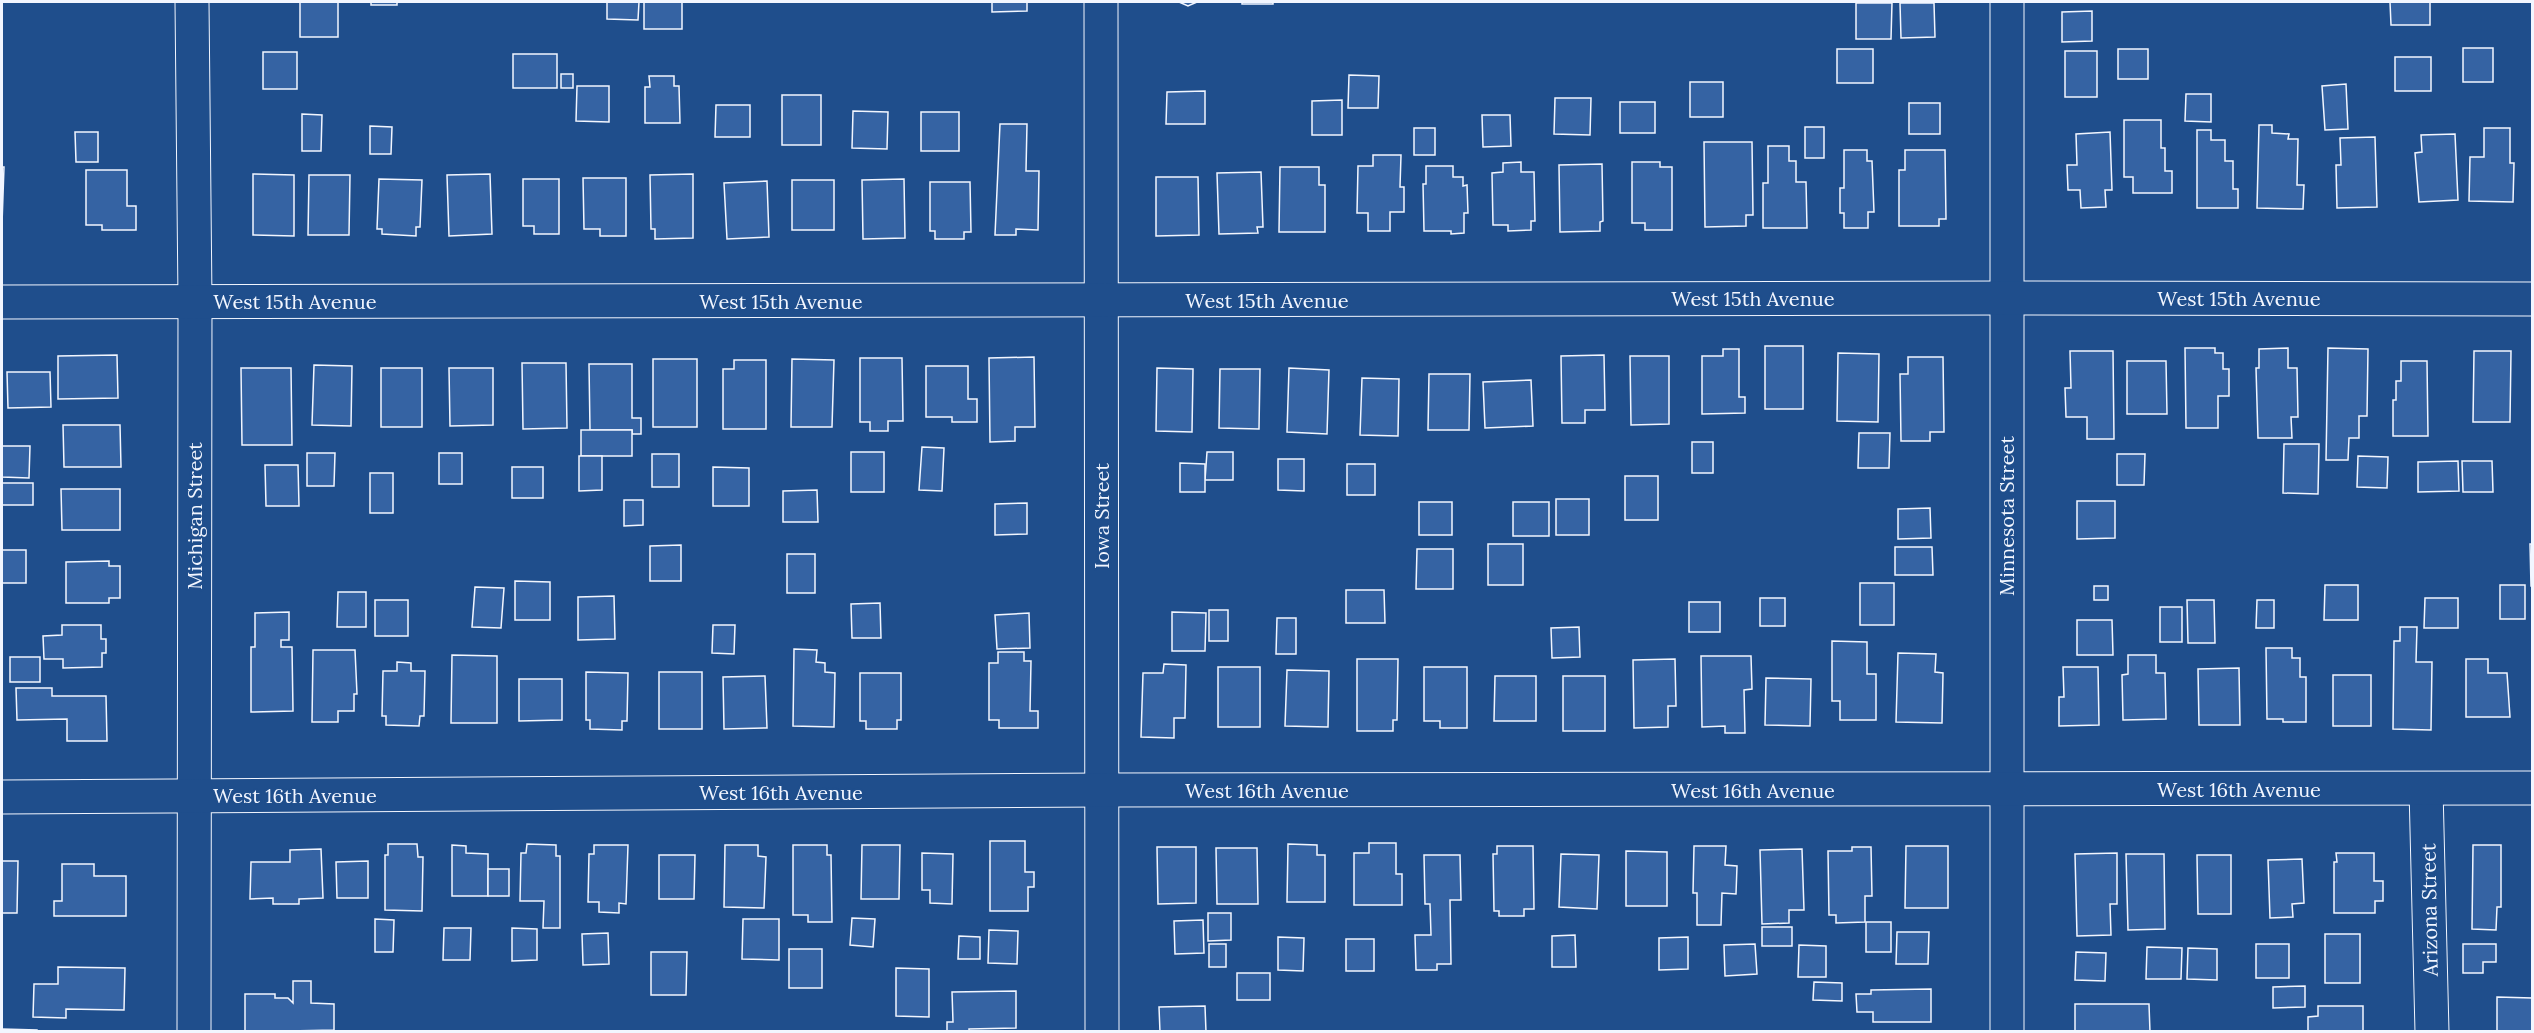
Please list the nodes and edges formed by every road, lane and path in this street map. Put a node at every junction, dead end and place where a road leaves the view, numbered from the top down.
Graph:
1 (192, 2) edge
2 (1101, 2) edge
3 (2007, 2) edge
4 (2005, 298) junction
5 (2532, 299) edge
6 (195, 301) junction
7 (1100, 301) junction
8 (2, 302) edge
9 (2532, 788) edge
10 (2426, 789) junction
11 (1102, 790) junction
12 (2007, 790) junction
13 (194, 795) junction
14 (2, 797) edge
15 (194, 1032) edge
16 (1102, 1032) edge
17 (2007, 1032) edge
18 (2432, 1032) edge

1 - 6 street, Michigan Street
2 - 7 street, Iowa Street
3 - 4 street, Minnesota Street
4 - 5 street, West 15th Avenue
4 - 7 street, West 15th Avenue
4 - 12 street, Minnesota Street
6 - 7 street, West 15th Avenue
6 - 8 street, West 15th Avenue
6 - 13 street, Michigan Street
7 - 11 street, Iowa Street
9 - 10 street, West 16th Avenue
10 - 12 street, West 16th Avenue
10 - 18 street, Arizona Street
11 - 12 street, West 16th Avenue
11 - 13 street, West 16th Avenue
11 - 16 street, Iowa Street
12 - 17 street, Minnesota Street
13 - 14 street, West 16th Avenue
13 - 15 street, Michigan Street

